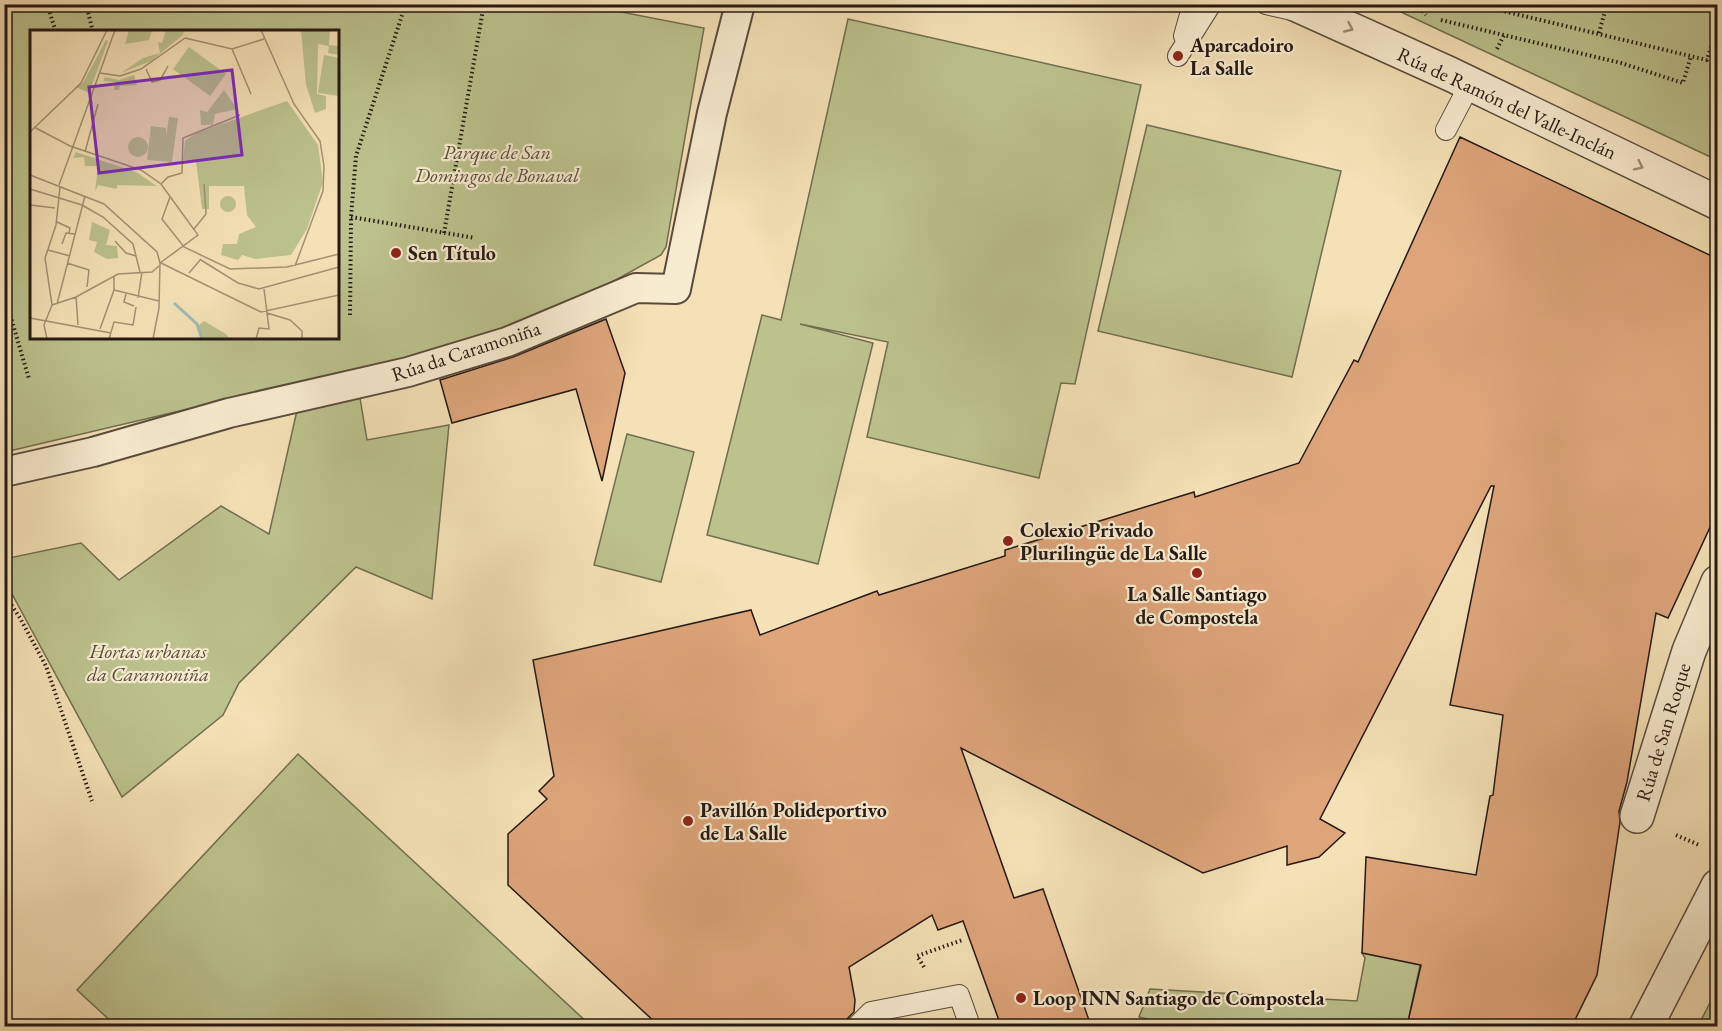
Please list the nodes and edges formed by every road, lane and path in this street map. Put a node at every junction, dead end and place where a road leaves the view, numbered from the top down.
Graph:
1 (35, 4) edge
2 (47, 4) edge
3 (86, 4) edge
4 (401, 4) edge
5 (483, 4) edge
6 (740, 4) edge
7 (1193, 4) edge
8 (1211, 4) edge
9 (1266, 4) edge
10 (1417, 4) edge
11 (1474, 4) edge
12 (1606, 4) edge
13 (1494, 7) edge
14 (1307, 10) edge
15 (4, 12) edge
16 (1427, 17) dead end
17 (1450, 22) dead end
18 (1718, 25) edge
19 (55, 30) edge
20 (92, 30) edge
21 (1599, 33) junction
22 (1504, 36) junction
23 (1494, 54) dead end
24 (1691, 56) junction
25 (1470, 84) junction
26 (1446, 130) dead end
27 (1718, 203) edge
28 (351, 217) junction
29 (444, 233) junction
30 (475, 238) dead end
31 (4, 294) edge
32 (350, 315) dead end
33 (29, 379) dead end
34 (4, 472) edge
35 (1718, 582) edge
36 (4, 594) edge
37 (92, 801) dead end
38 (1637, 816) dead end
39 (1718, 886) edge
40 (857, 1026) edge
41 (970, 1026) edge
42 (1646, 1026) edge

1 - 15 path
2 - 19 path
3 - 20 path
4 - 28 path
5 - 29 path
6 - 34 street, Rúa da Caramoniña
7 - 8 lane
9 - 14 lane
10 - 16 path
11 - 13 path
12 - 21 path
13 - 21 path
14 -> 25 street, Rúa de Ramón del Valle-Inclán
17 - 22 path
18 - 24 path
21 - 24 path
22 - 23 path
22 - 24 path
25 - 26 lane
25 -> 27 street, Rúa de Ramón del Valle-Inclán
28 - 29 path
28 - 32 path
29 - 30 path
31 - 33 path
35 - 38 street, Rúa de San Roque
36 - 37 path
39 - 42 street
40 - 41 lane

